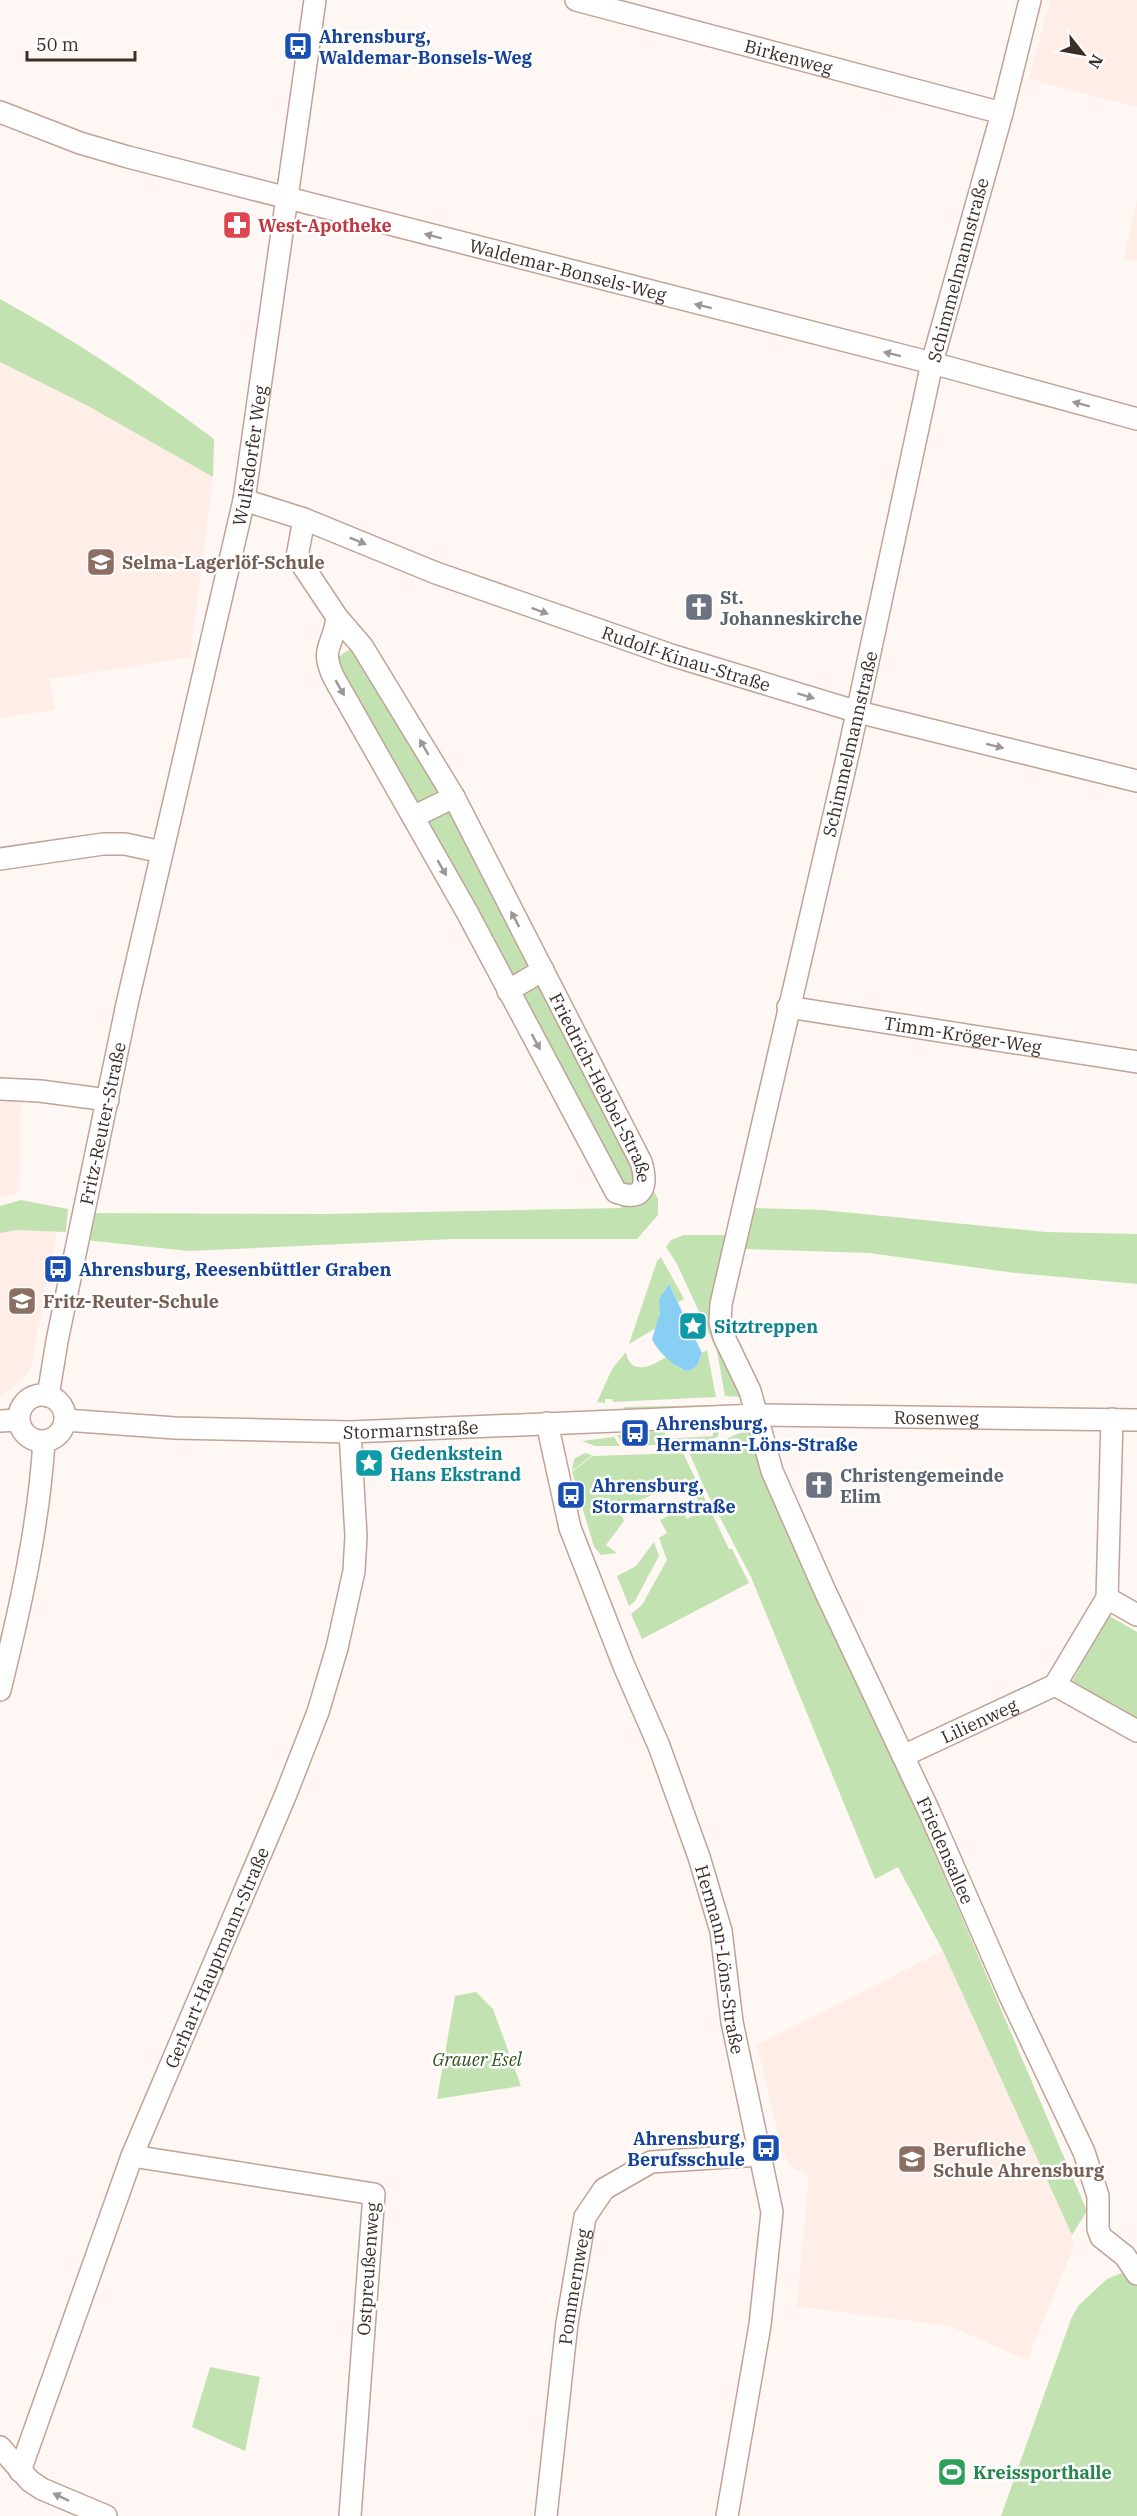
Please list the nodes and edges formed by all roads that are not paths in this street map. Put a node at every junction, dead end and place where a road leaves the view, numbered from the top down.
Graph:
1 (315, 0) edge
2 (576, 0) edge
3 (1030, 0) edge
4 (0, 112) edge
5 (1002, 113) junction
6 (286, 198) junction
7 (932, 363) junction
8 (1137, 419) edge
9 (244, 500) junction
10 (304, 519) junction
11 (336, 627) junction
12 (858, 711) junction
13 (1137, 781) edge
14 (454, 797) junction
15 (413, 817) junction
16 (162, 852) junction
17 (0, 859) edge
18 (543, 970) junction
19 (508, 991) junction
20 (788, 1007) junction
21 (1137, 1062) edge
22 (0, 1089) edge
23 (108, 1100) junction
24 (48, 1396) junction
25 (758, 1415) junction
26 (1112, 1419) junction
27 (9, 1420) edge
28 (65, 1420) junction
29 (1137, 1420) edge
30 (547, 1423) junction
31 (350, 1432) junction
32 (44, 1441) junction
33 (1107, 1598) junction
34 (1137, 1615) edge
35 (1055, 1685) junction
36 (0, 1690) edge
37 (1137, 1731) edge
38 (903, 1756) junction
39 (760, 2155) junction
40 (132, 2156) junction
41 (1135, 2265) edge
42 (0, 2447) edge
43 (20, 2470) junction
44 (106, 2516) edge
45 (350, 2516) edge
46 (546, 2516) edge
47 (727, 2516) edge

1 - 6 street, Wulfsdorfer Weg
2 - 5 street, Birkenweg
3 - 5 street, Schimmelmannstraße
4 - 6 street, Waldemar-Bonsels-Weg
5 - 7 street, Schimmelmannstraße
7 -> 6 street, Waldemar-Bonsels-Weg
6 - 9 street, Wulfsdorfer Weg
8 -> 7 street, Waldemar-Bonsels-Weg
7 - 12 street, Schimmelmannstraße
9 - 10 street, Rudolf-Kinau-Straße
9 - 16 street, Wulfsdorfer Weg
10 - 11 street, Friedrich-Hebbel-Straße
10 -> 12 street, Rudolf-Kinau-Straße
14 -> 11 street, Friedrich-Hebbel-Straße
11 -> 15 street, Friedrich-Hebbel-Straße
12 -> 13 street, Rudolf-Kinau-Straße
12 - 20 street, Schimmelmannstraße
14 - 15 street
18 -> 14 street, Friedrich-Hebbel-Straße
15 -> 19 street, Friedrich-Hebbel-Straße
16 - 17 street
16 - 23 street, Fritz-Reuter-Straße
18 - 19 street
19 -> 18 street, Friedrich-Hebbel-Straße
20 - 21 street, Timm-Kröger-Weg
20 - 25 street, Schimmelmannstraße
22 - 23 street
23 - 24 street, Fritz-Reuter-Straße
24 - 27 street
24 - 28 street
25 - 26 street, Rosenweg
25 - 30 street, Stormarnstraße
25 - 38 street, Friedensallee
26 - 29 street, Rosenweg
26 - 33 street
27 - 32 street
28 - 31 street, Stormarnstraße
28 - 32 street
30 - 31 street, Stormarnstraße
30 - 39 street, Hermann-Löns-Straße
31 - 40 street, Gerhart-Hauptmann-Straße
32 - 36 street
33 - 34 street
33 - 35 street
35 - 37 street
35 - 38 street, Lilienweg
38 - 41 street, Friedensallee
39 - 46 street, Pommernweg
39 - 47 street, Hermann-Löns-Straße
40 - 43 street, Gerhart-Hauptmann-Straße
40 - 45 street, Ostpreußenweg
42 - 43 street
44 -> 43 street

